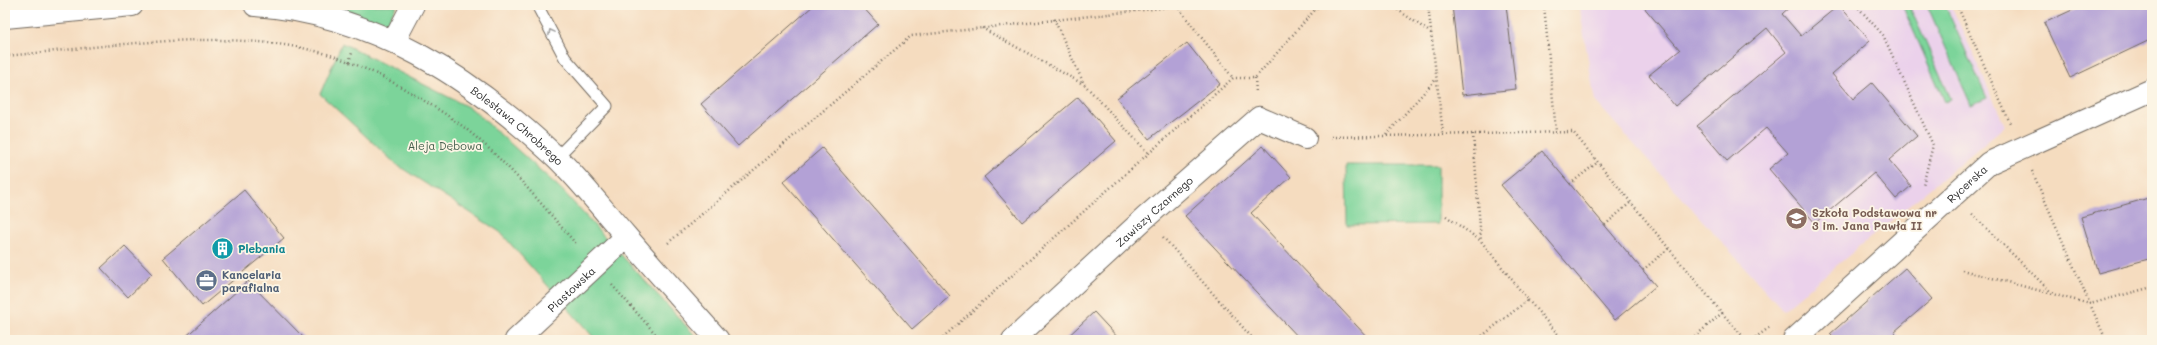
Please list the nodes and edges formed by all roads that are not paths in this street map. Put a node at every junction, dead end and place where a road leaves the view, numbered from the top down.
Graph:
1 (132, 5) edge
2 (256, 5) edge
3 (413, 5) edge
4 (537, 5) edge
5 (5, 17) edge
6 (394, 40) junction
7 (2152, 90) edge
8 (1305, 138) road end
9 (556, 158) junction
10 (626, 236) junction
11 (516, 340) edge
12 (718, 340) edge
13 (1013, 340) edge
14 (1794, 340) edge

1 - 5 street
2 - 6 street, Bolesława Chrobrego
3 - 6 street
9 -> 4 lane
6 - 9 street, Bolesława Chrobrego
7 - 14 street, Rycerska
8 - 13 street, Zawiszy Czarnego
9 - 10 street, Bolesława Chrobrego
10 - 11 street, Piastowska
10 - 12 street, Bolesława Chrobrego

